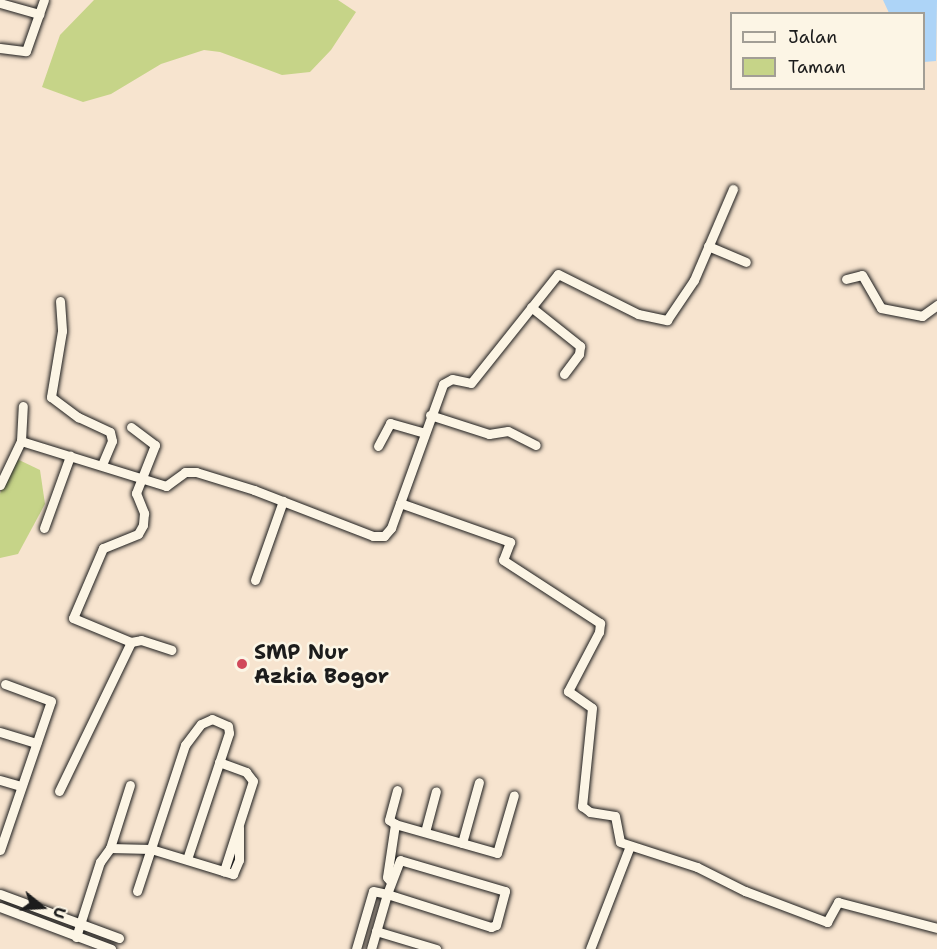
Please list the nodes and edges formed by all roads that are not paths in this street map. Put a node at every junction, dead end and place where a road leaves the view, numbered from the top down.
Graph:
1 (44, 0) edge
2 (0, 3) edge
3 (39, 14) junction
4 (0, 48) edge
5 (733, 189) dead end
6 (708, 246) junction
7 (746, 262) dead end
8 (846, 279) dead end
9 (60, 301) dead end
10 (937, 305) edge
11 (531, 307) junction
12 (564, 374) dead end
13 (23, 406) dead end
14 (430, 415) junction
15 (131, 427) dead end
16 (424, 433) junction
17 (21, 441) junction
18 (536, 445) dead end
19 (378, 446) dead end
20 (70, 456) junction
21 (102, 465) junction
22 (141, 477) junction
23 (0, 485) edge
24 (283, 501) junction
25 (400, 503) junction
26 (44, 528) dead end
27 (255, 580) dead end
28 (131, 642) junction
29 (171, 650) dead end
30 (5, 684) dead end
31 (0, 732) edge
32 (36, 743) junction
33 (219, 762) junction
34 (0, 780) edge
35 (479, 782) dead end
36 (130, 785) dead end
37 (21, 786) junction
38 (397, 790) dead end
39 (58, 791) dead end
40 (436, 791) dead end
41 (514, 795) dead end
42 (394, 824) junction
43 (3, 830) edge
44 (425, 832) junction
45 (462, 843) junction
46 (630, 846) junction
47 (110, 848) junction
48 (151, 849) junction
49 (0, 850) edge
50 (188, 859) junction
51 (391, 882) junction
52 (137, 891) dead end
53 (0, 894) edge
54 (387, 894) junction
55 (0, 907) edge
56 (79, 924) junction
57 (937, 928) edge
58 (376, 931) junction
59 (76, 937) junction
60 (118, 938) dead end
61 (111, 949) edge
62 (356, 949) edge
63 (371, 949) edge
64 (436, 949) edge
65 (591, 949) edge

1 - 3 street
2 - 3 street
3 - 4 street
5 - 6 street
6 - 7 street
6 - 11 street
8 - 10 street
9 - 21 street
11 - 12 street
11 - 14 street
13 - 17 street
14 - 16 street
14 - 18 street
15 - 22 street
16 - 19 street
16 - 25 street
17 - 20 street
17 - 23 street
20 - 21 street
20 - 26 street
21 - 22 street
22 - 24 street
22 - 28 street
24 - 25 street
24 - 27 street
25 - 46 street
28 - 29 street
28 - 39 street
30 - 32 street
31 - 32 street
32 - 37 street
33 - 48 street
33 - 50 street
33 - 50 street
34 - 37 street
35 - 45 street
36 - 47 street
37 - 43 street
38 - 42 street
40 - 44 street
41 - 45 street
42 - 44 street
42 - 51 street
43 - 49 street
44 - 45 street
46 - 57 street
46 - 65 street
47 - 48 street
47 - 56 street
48 - 50 street
48 - 52 street
51 - 54 street
51 - 54 street
53 - 56 street
54 - 58 street
54 - 62 street
55 - 59 street
56 - 59 street
56 - 60 street
58 - 63 street
58 - 64 street
59 - 61 street

